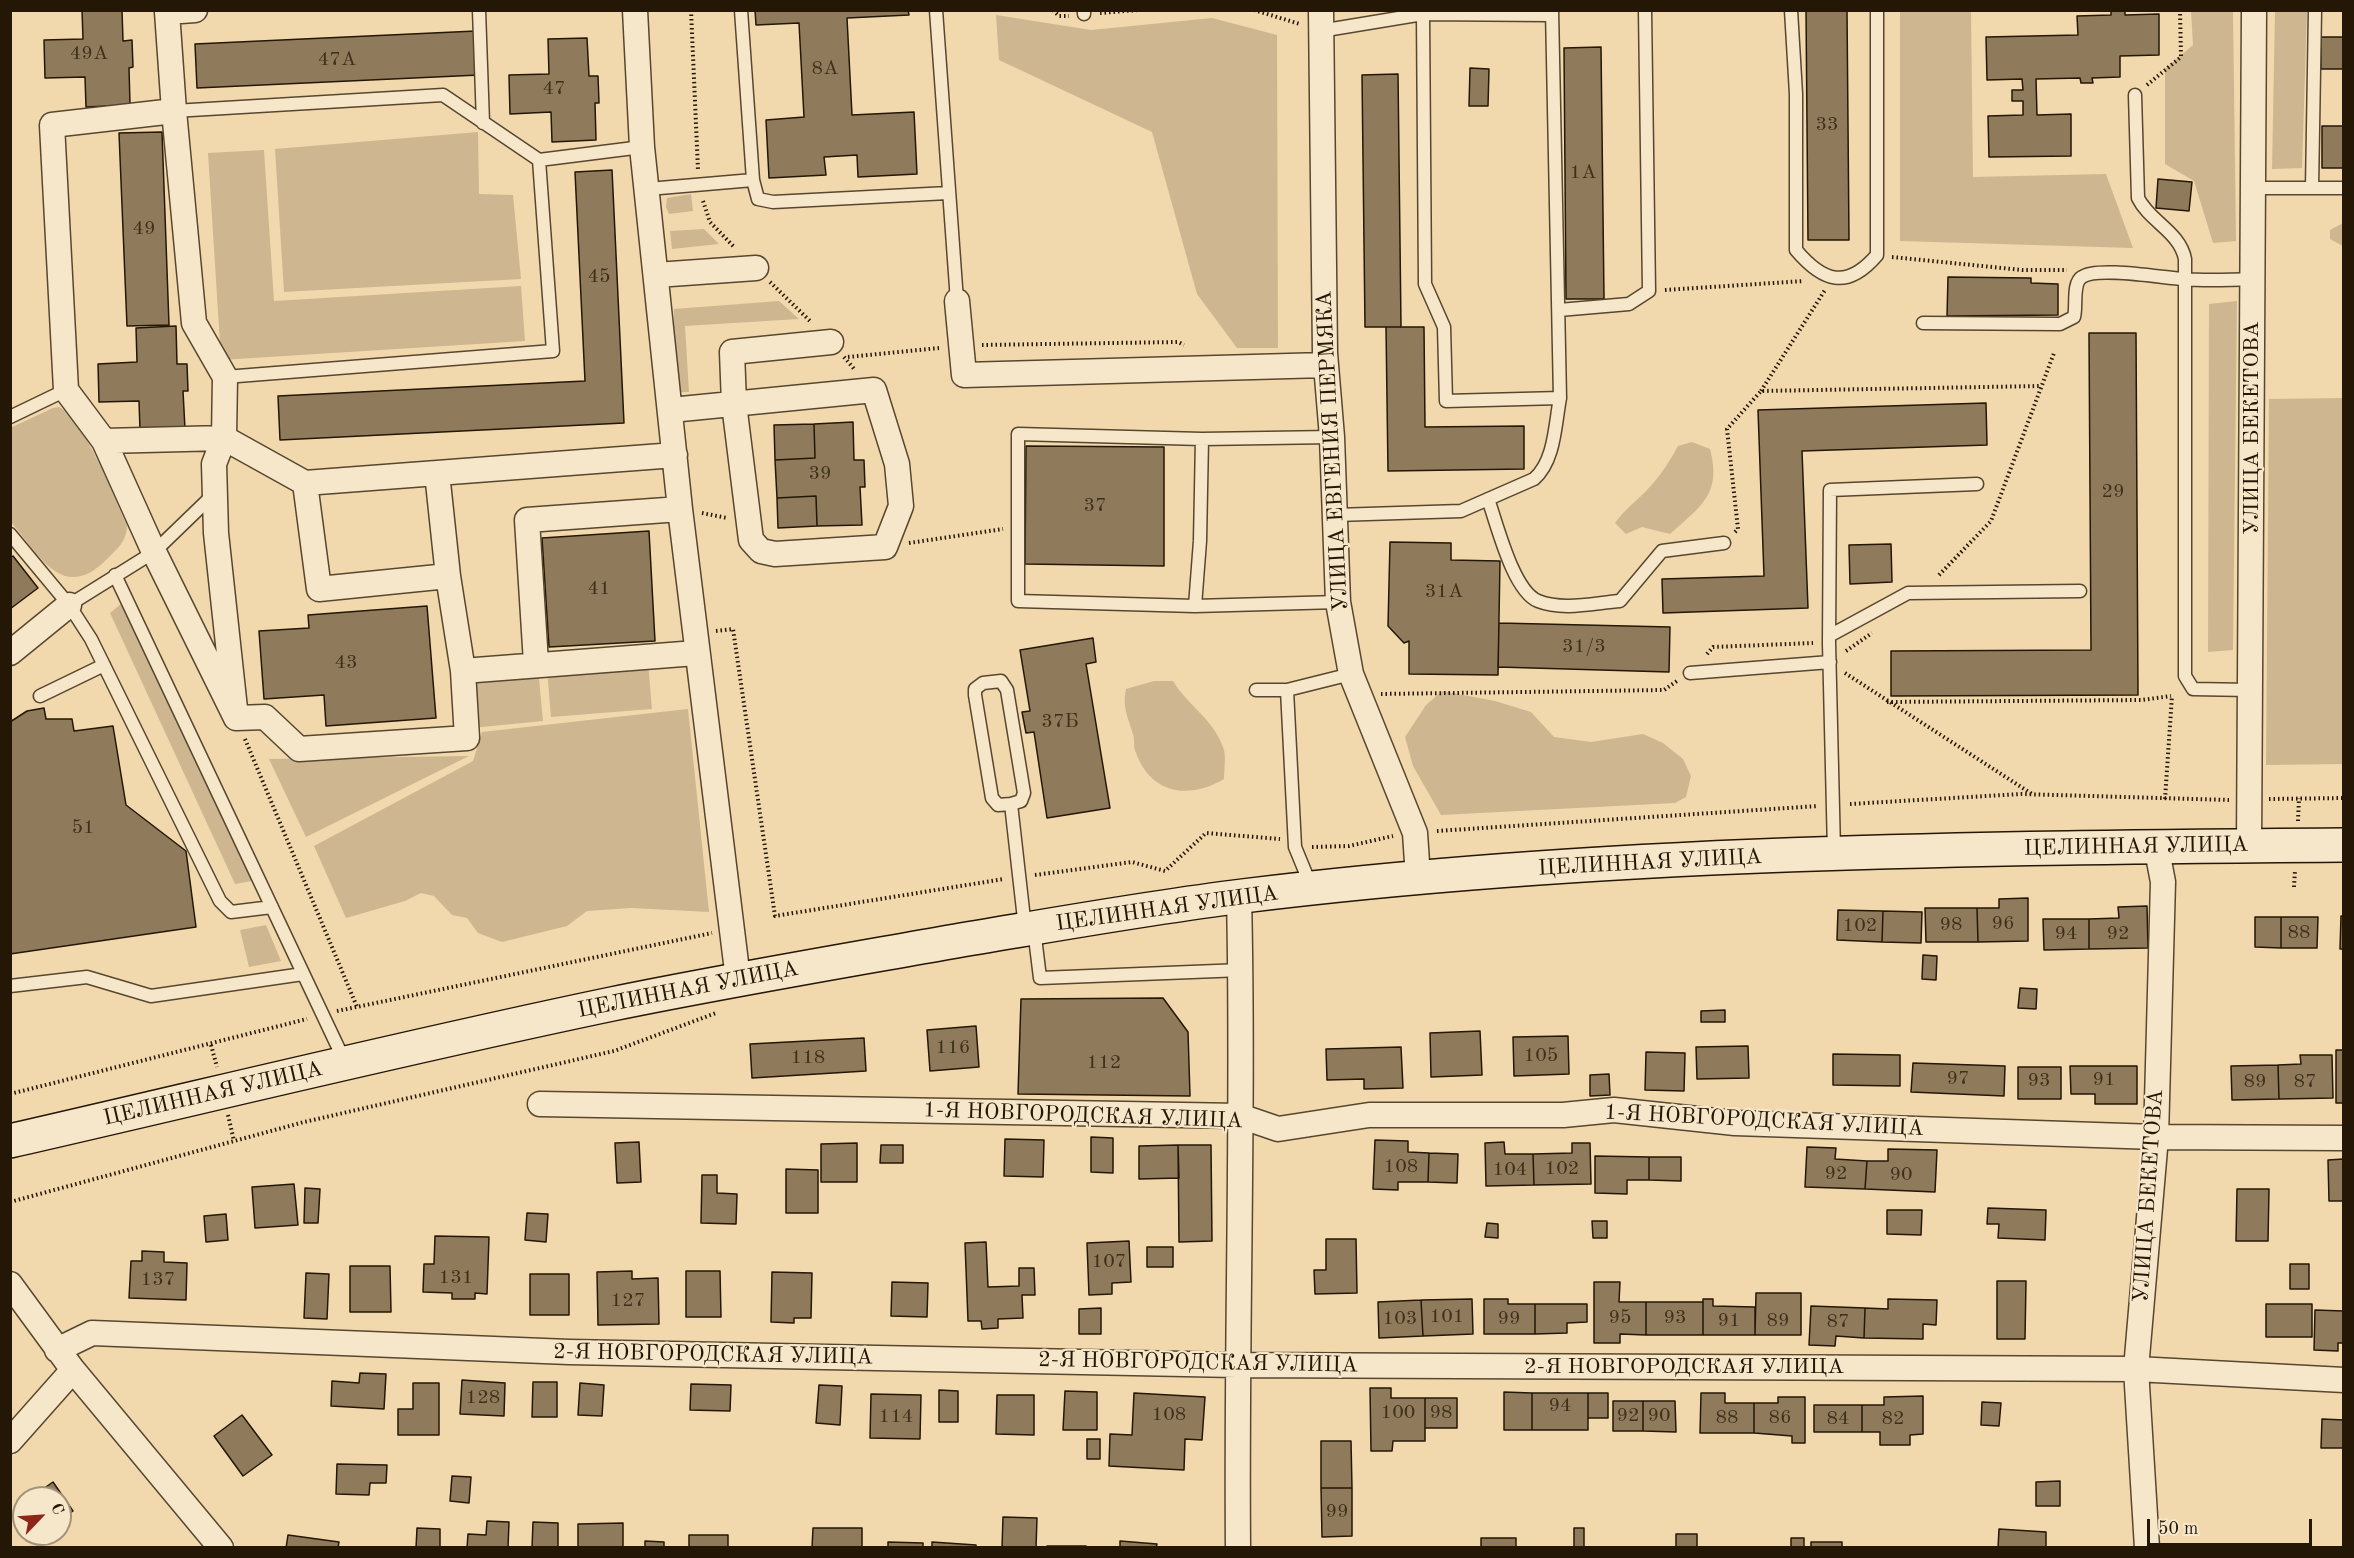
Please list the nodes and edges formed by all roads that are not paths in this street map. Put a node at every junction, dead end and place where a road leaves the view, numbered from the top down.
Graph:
1 (195, 10) edge
2 (479, 10) edge
3 (635, 10) edge
4 (741, 10) edge
5 (936, 10) edge
6 (1645, 10) edge
7 (1791, 10) edge
8 (1877, 10) edge
9 (2254, 10) edge
10 (2314, 10) edge
11 (175, 11) edge
12 (1552, 13) edge
13 (1423, 14) junction
14 (1320, 21) edge
15 (2135, 95) road end
16 (174, 111) junction
17 (483, 123) junction
18 (642, 147) junction
19 (539, 160) junction
20 (753, 180) junction
21 (2253, 188) junction
22 (2312, 188) junction
23 (2343, 188) edge
24 (648, 189) junction
25 (948, 193) junction
26 (756, 268) road end
27 (656, 275) junction
28 (2253, 279) junction
29 (2185, 280) junction
30 (957, 301) joint
31 (1559, 310) junction
32 (1923, 323) dead end
33 (831, 342) road end
34 (1325, 365) junction
35 (225, 377) junction
36 (66, 390) junction
37 (1560, 398) junction
38 (734, 404) junction
39 (671, 410) junction
40 (10, 417) edge
41 (1332, 437) junction
42 (224, 438) junction
43 (1202, 439) junction
44 (104, 441) junction
45 (675, 455) junction
46 (436, 473) junction
47 (305, 483) junction
48 (1977, 484) dead end
49 (215, 493) junction
50 (1488, 499) junction
51 (680, 508) junction
52 (1336, 515) junction
53 (10, 534) edge
54 (1724, 543) road end
55 (154, 552) junction
56 (115, 575) junction
57 (447, 576) junction
58 (2080, 591) dead end
59 (1338, 602) junction
60 (69, 605) junction
61 (1195, 606) junction
62 (1829, 639) junction
63 (695, 642) junction
64 (10, 653) edge
65 (1830, 662) junction
66 (536, 663) junction
67 (104, 665) junction
68 (463, 671) junction
69 (1690, 673) road end
70 (1355, 684) junction
71 (1256, 690) dead end
72 (1287, 690) junction
73 (2250, 690) junction
74 (40, 696) dead end
75 (236, 718) junction
76 (1011, 804) junction
77 (2156, 845) junction
78 (2343, 845) edge
79 (2249, 846) junction
80 (1834, 853) junction
81 (1418, 877) junction
82 (1311, 889) junction
83 (1239, 897) junction
84 (272, 907) junction
85 (1030, 929) junction
86 (1242, 970) junction
87 (303, 974) junction
88 (738, 979) junction
89 (10, 987) edge
90 (345, 1062) junction
91 (540, 1104) dead end
92 (1240, 1116) junction
93 (2156, 1137) junction
94 (2343, 1138) edge
95 (10, 1141) edge
96 (10, 1284) edge
97 (57, 1350) junction
98 (1236, 1365) junction
99 (2136, 1369) junction
100 (73, 1370) junction
101 (2343, 1380) edge
102 (10, 1441) edge
103 (221, 1548) edge
104 (1238, 1548) edge
105 (2147, 1548) edge

1 - 11 street
2 - 17 lane
3 - 18 street
4 - 20 lane
5 - 25 lane
6 - 31 lane
7 - 8 lane
9 - 21 street, УЛИЦА БЕКЕТОВА
10 - 22 lane
11 - 16 street
12 - 13 lane
12 - 31 lane
13 - 14 lane
13 - 37 lane
14 - 34 street, УЛИЦА ЕВГЕНИЯ ПЕРМЯКА
15 - 29 lane
16 - 17 lane
16 - 35 street
16 - 36 street
17 - 19 lane
18 - 19 lane
18 - 24 street
19 - 35 lane
20 - 24 lane
20 - 25 lane
21 - 22 lane
21 - 28 street, УЛИЦА БЕКЕТОВА
22 - 23 lane
24 - 27 street
25 - 30 lane
26 - 27 street
27 - 39 street
28 - 29 lane
28 - 73 street, УЛИЦА БЕКЕТОВА
29 - 32 lane
29 - 73 lane
30 - 34 street
31 - 37 lane
33 - 38 street
34 - 41 street, УЛИЦА ЕВГЕНИЯ ПЕРМЯКА
35 - 42 street
36 - 40 lane
36 - 44 street
37 - 50 lane
38 - 38 street
38 - 39 street
39 - 45 street
41 - 43 lane
41 - 52 street, УЛИЦА ЕВГЕНИЯ ПЕРМЯКА
42 - 44 street
42 - 47 street
42 - 49 street
43 - 61 lane
43 - 61 lane
44 - 55 street
45 - 46 street
45 - 51 street
46 - 47 street
46 - 57 street
47 - 57 street
48 - 62 lane
49 - 55 lane
49 - 75 street
50 - 52 lane
50 - 54 lane
51 - 63 street
51 - 66 street
52 - 59 street, УЛИЦА ЕВГЕНИЯ ПЕРМЯКА
53 - 60 lane
55 - 56 lane
55 - 75 street
56 - 60 lane
56 - 84 lane
57 - 68 street
58 - 62 lane
59 - 61 lane
59 - 70 street, УЛИЦА ЕВГЕНИЯ ПЕРМЯКА
60 - 64 street
60 - 67 lane
62 - 65 lane
63 - 66 street
63 - 88 street
65 - 69 lane
65 - 80 lane
66 - 68 street
67 - 74 lane
67 - 84 lane
68 - 75 street
70 - 72 lane
70 - 81 street, УЛИЦА ЕВГЕНИЯ ПЕРМЯКА
71 - 72 lane
72 - 82 lane
73 - 79 street, УЛИЦА БЕКЕТОВА
76 - 76 lane
76 - 85 lane
77 - 79 main road, ЦЕЛИННАЯ УЛИЦА
77 - 80 main road, ЦЕЛИННАЯ УЛИЦА
77 - 93 street, УЛИЦА БЕКЕТОВА
78 - 79 main road, ЦЕЛИННАЯ УЛИЦА
80 - 81 main road, ЦЕЛИННАЯ УЛИЦА
81 - 82 main road, ЦЕЛИННАЯ УЛИЦА
82 - 83 main road, ЦЕЛИННАЯ УЛИЦА
83 - 85 main road, ЦЕЛИННАЯ УЛИЦА
83 - 86 street
84 - 87 lane
85 - 86 lane
85 - 88 main road, ЦЕЛИННАЯ УЛИЦА
86 - 92 street
87 - 89 lane
87 - 90 lane
88 - 90 main road, ЦЕЛИННАЯ УЛИЦА
90 - 95 main road, ЦЕЛИННАЯ УЛИЦА
91 - 92 street, 1-Я НОВГОРОДСКАЯ УЛИЦА
92 - 93 street, 1-Я НОВГОРОДСКАЯ УЛИЦА
92 - 98 street
93 - 94 street, 1-Я НОВГОРОДСКАЯ УЛИЦА
93 - 99 street, УЛИЦА БЕКЕТОВА
96 - 97 street
97 - 98 street, 2-Я НОВГОРОДСКАЯ УЛИЦА
97 - 100 street
98 - 99 street, 2-Я НОВГОРОДСКАЯ УЛИЦА
98 - 104 street
99 - 101 street, 2-Я НОВГОРОДСКАЯ УЛИЦА
99 - 105 street, УЛИЦА БЕКЕТОВА
100 - 102 street
100 - 103 street

